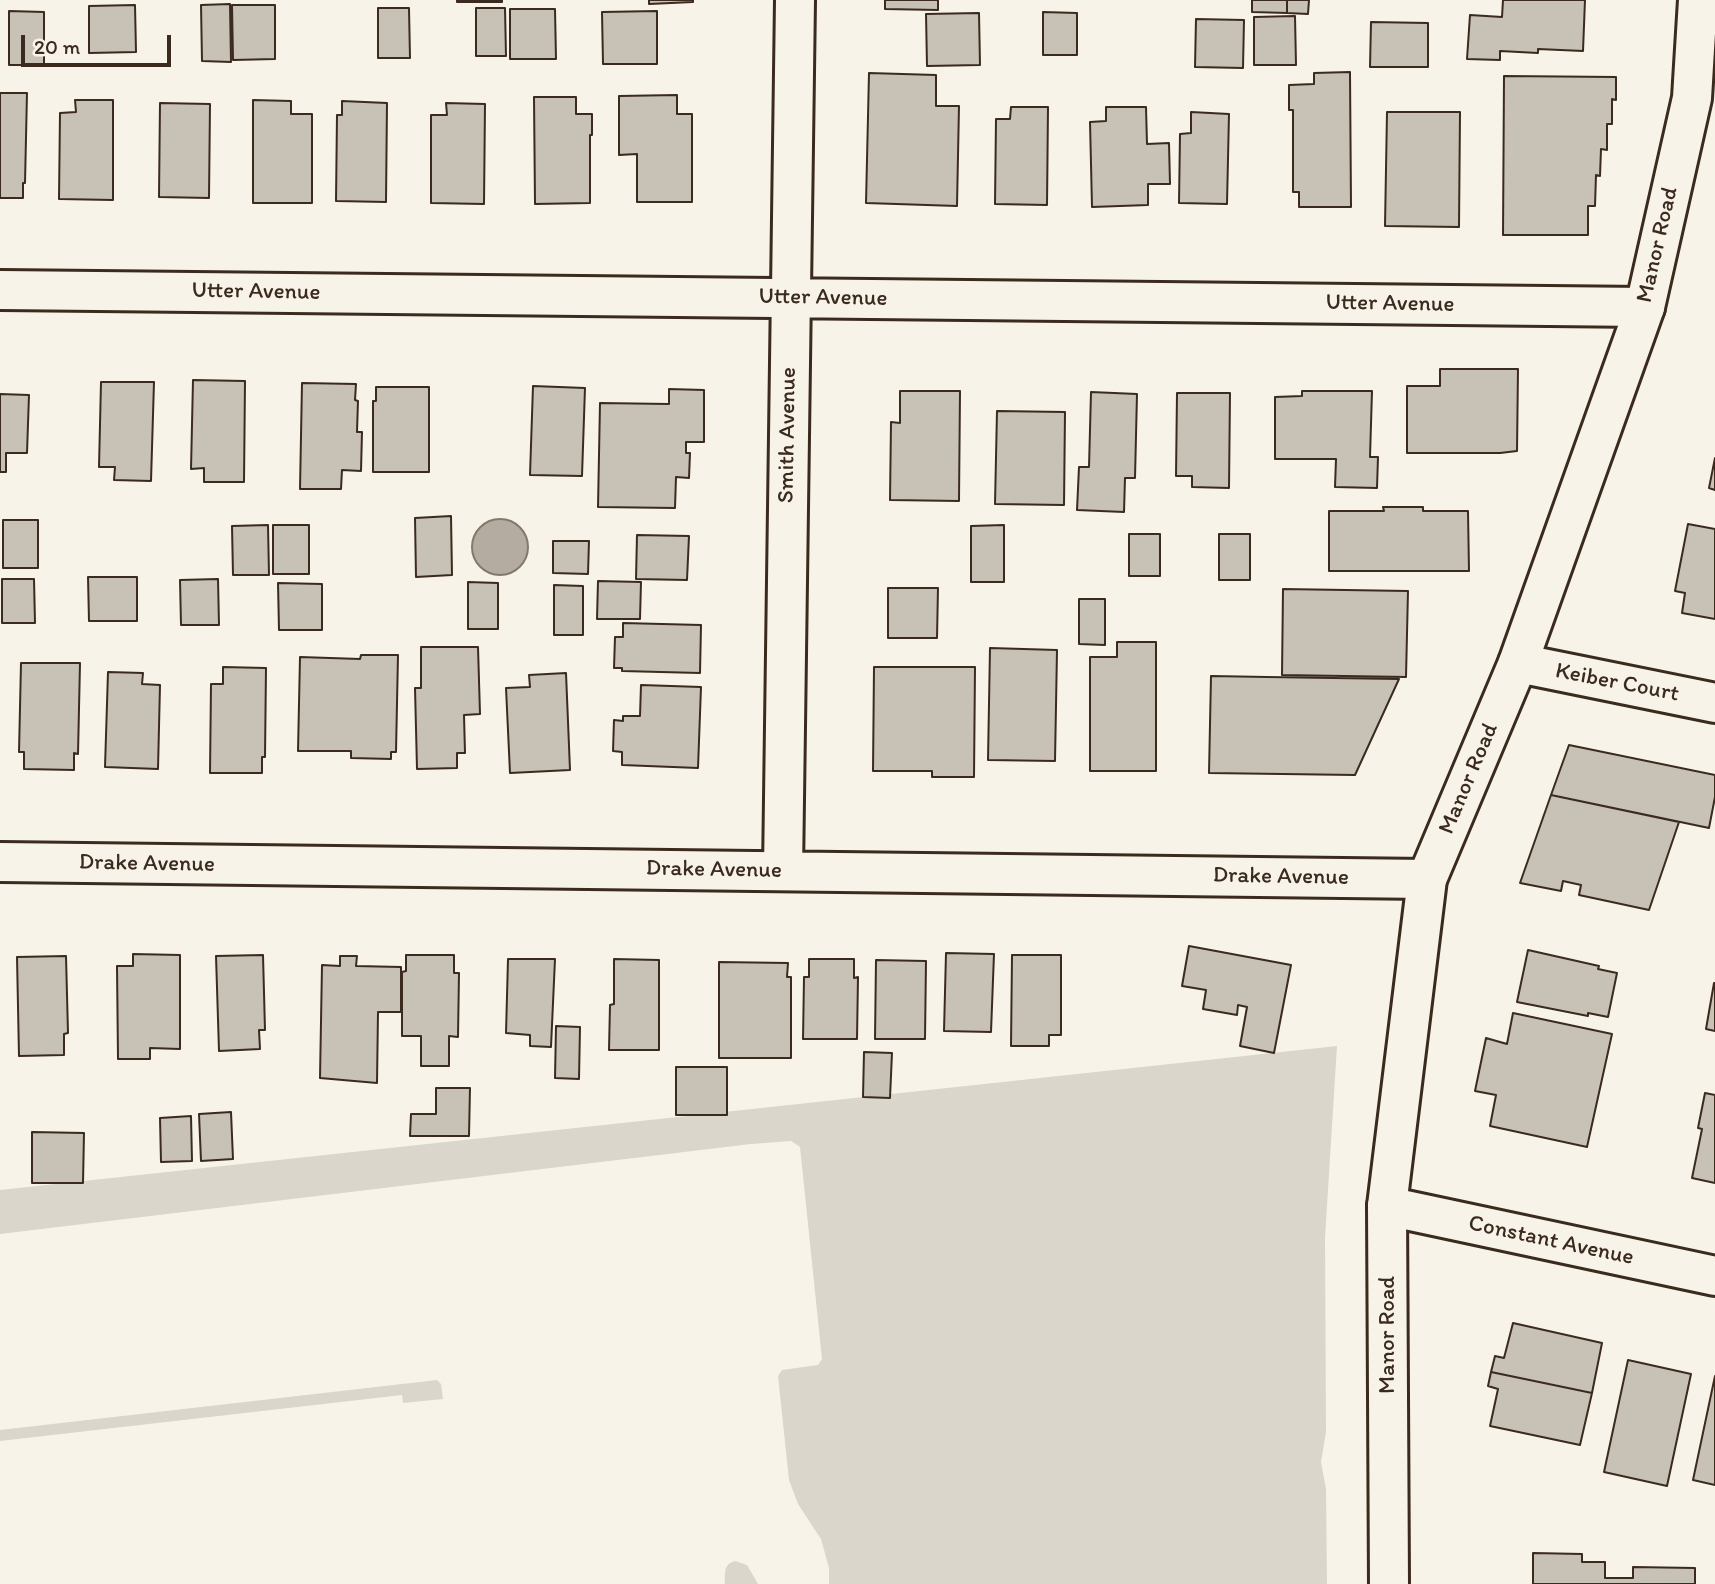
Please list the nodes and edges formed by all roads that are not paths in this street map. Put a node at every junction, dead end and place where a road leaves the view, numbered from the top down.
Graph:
1 (795, 0) edge
2 (1698, 0) edge
3 (0, 290) edge
4 (790, 298) junction
5 (1645, 307) junction
6 (1518, 663) junction
7 (1715, 703) edge
8 (0, 862) edge
9 (783, 871) junction
10 (1427, 879) junction
11 (1387, 1206) junction
12 (1715, 1276) edge
13 (1389, 1584) edge

1 - 4 street, Smith Avenue
2 - 5 street, Manor Road
3 - 4 street, Utter Avenue
4 - 5 street, Utter Avenue
4 - 9 street, Smith Avenue
5 - 6 street, Manor Road
6 - 7 street, Keiber Court
6 - 10 street, Manor Road
8 - 9 street, Drake Avenue
9 - 10 street, Drake Avenue
10 - 11 street, Manor Road
11 - 12 street, Constant Avenue
11 - 13 street, Manor Road

